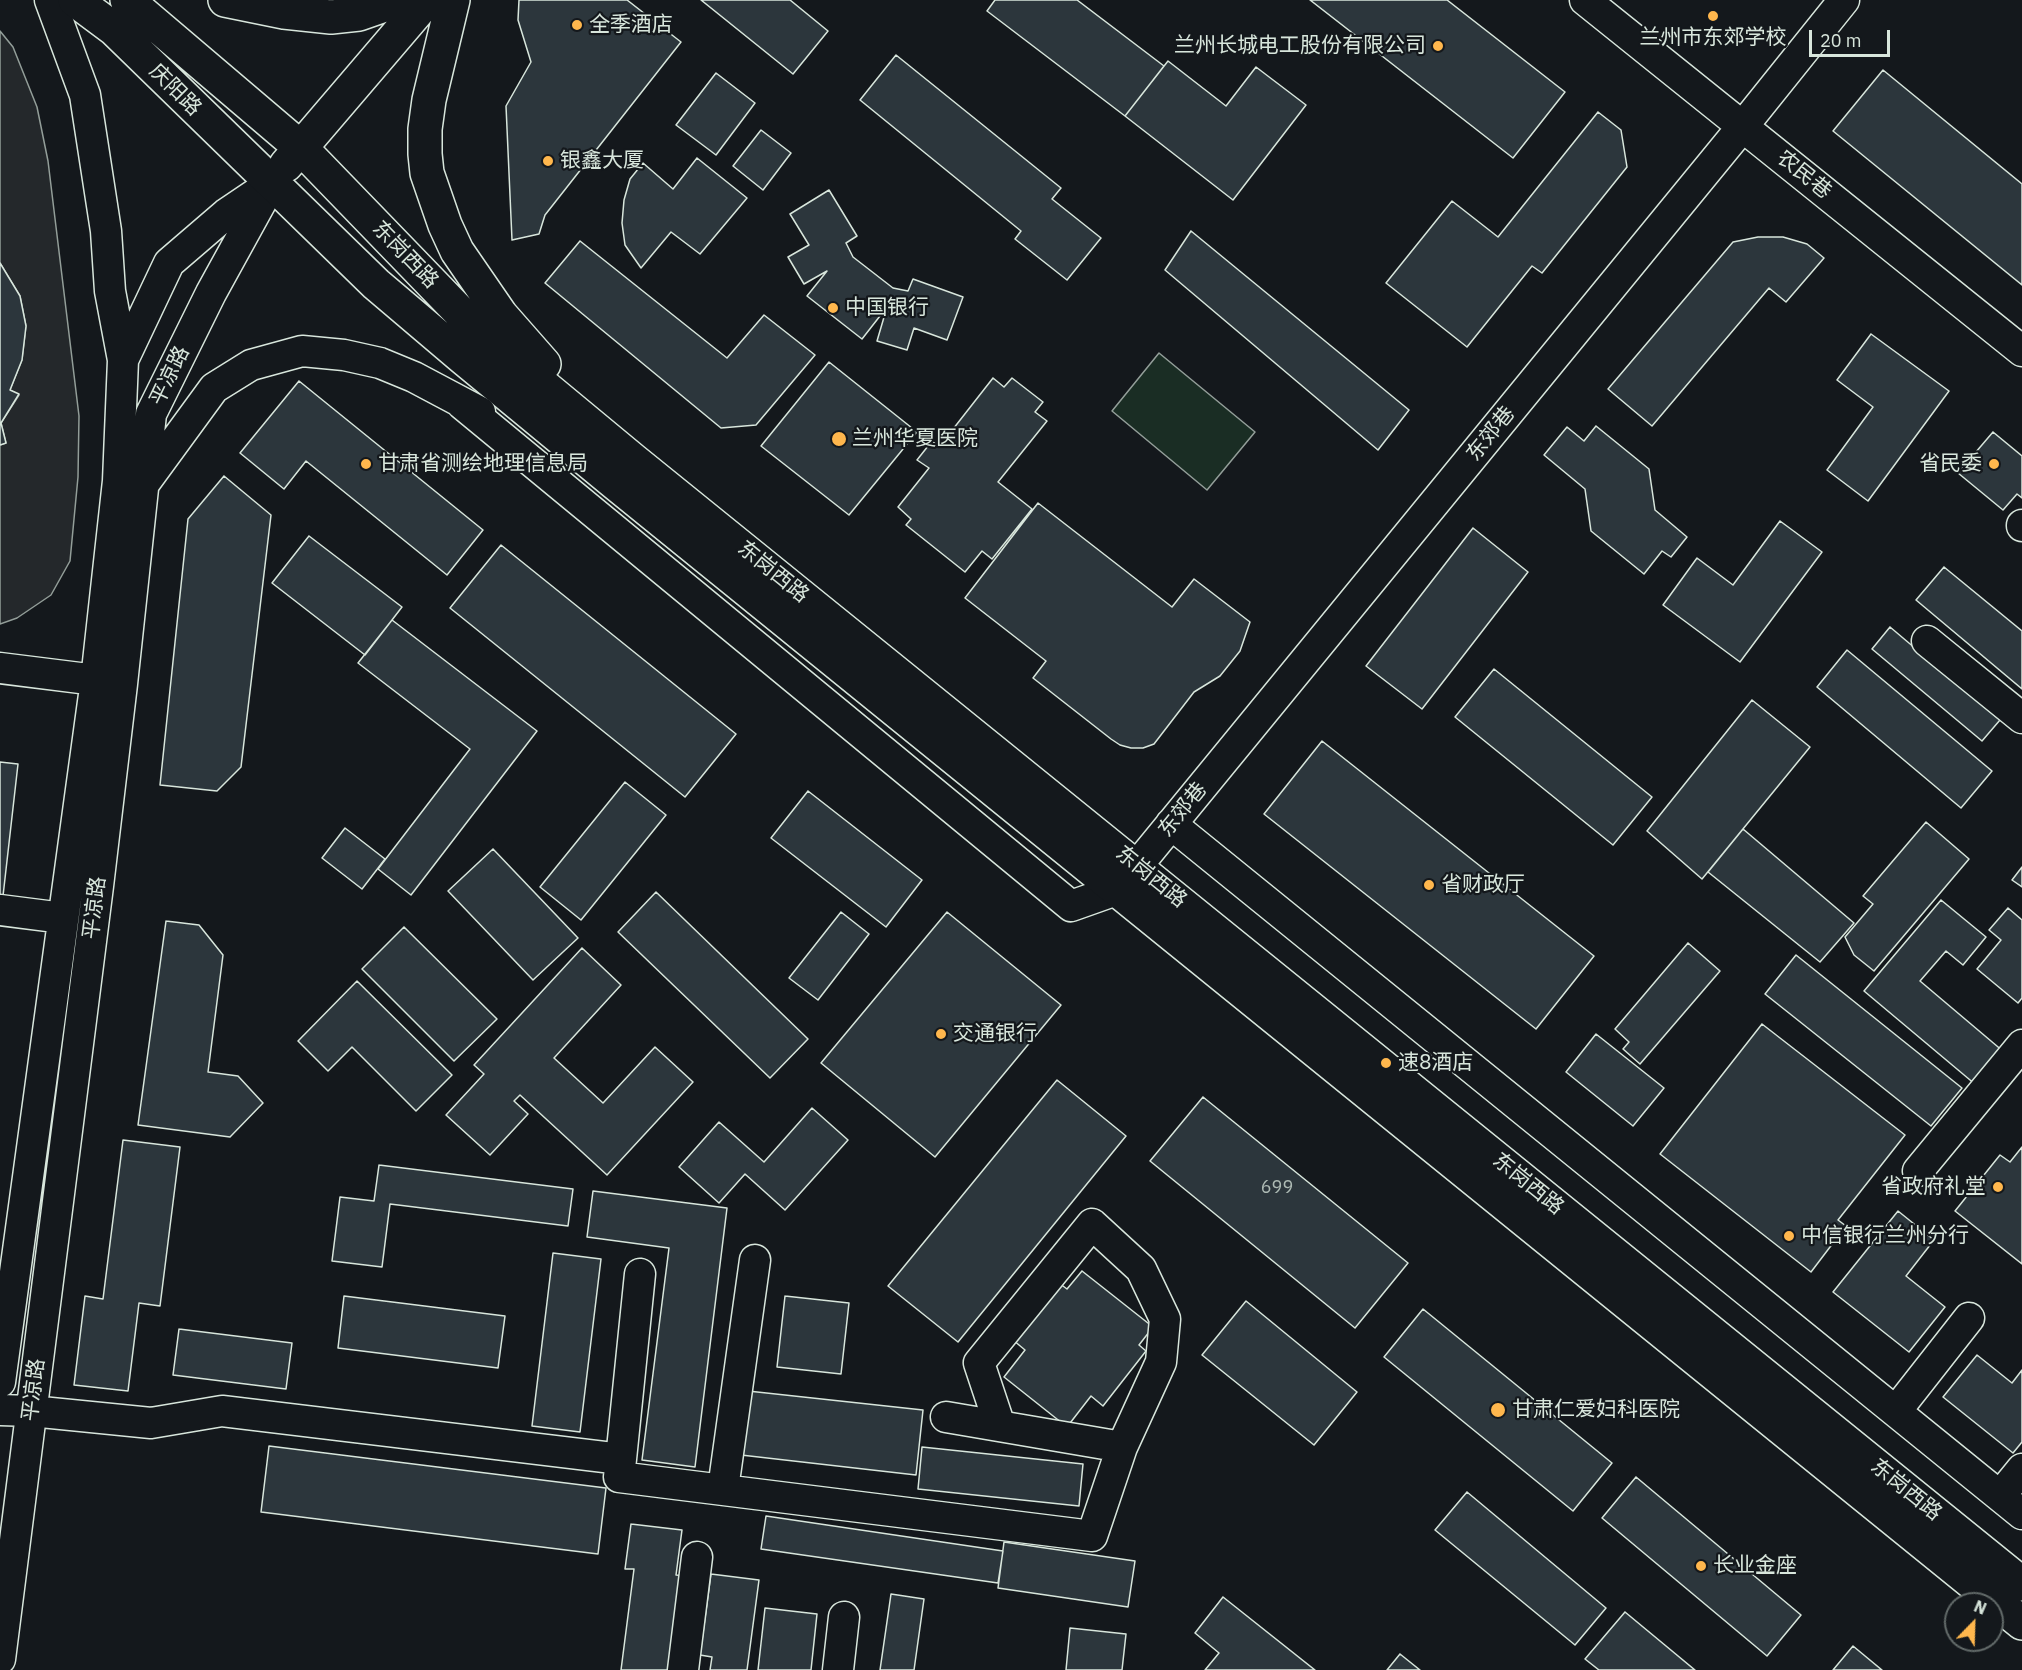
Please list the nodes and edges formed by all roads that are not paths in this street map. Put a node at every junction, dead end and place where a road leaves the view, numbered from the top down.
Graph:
1 (50, 0) edge
2 (75, 0) edge
3 (127, 0) edge
4 (225, 0) edge
5 (399, 0) edge
6 (427, 0) edge
7 (453, 0) edge
8 (1585, 0) edge
9 (1844, 0) edge
10 (1743, 126) junction
11 (301, 148) junction
12 (271, 184) junction
13 (2022, 351) edge
14 (123, 360) junction
15 (462, 404) junction
16 (624, 471) junction
17 (144, 483) junction
18 (1927, 641) dead end
19 (0, 668) edge
20 (96, 680) junction
21 (2022, 718) edge
22 (1171, 824) junction
23 (1128, 878) junction
24 (0, 910) edge
25 (63, 918) junction
26 (2022, 1046) edge
27 (1918, 1171) dead end
28 (754, 1260) dead end
29 (640, 1274) dead end
30 (1969, 1318) dead end
31 (0, 1382) edge
32 (0, 1410) edge
33 (31, 1411) junction
34 (1896, 1411) junction
35 (946, 1417) dead end
36 (1000, 1426) junction
37 (1122, 1447) junction
38 (621, 1458) junction
39 (2022, 1468) edge
40 (723, 1489) junction
41 (2011, 1505) edge
42 (697, 1557) dead end
43 (2022, 1584) edge
44 (844, 1617) dead end
45 (2022, 1623) edge
46 (0, 1659) edge
47 (683, 1670) edge
48 (838, 1670) edge

1 - 14 street
2 - 12 main road, 庆阳路
3 - 11 main road, 庆阳路
4 - 5 main road
6 - 11 main road, 平凉路
7 - 16 main road
8 - 10 street, 农民巷
9 - 10 street, 东郊巷
10 - 13 street, 农民巷
10 - 22 street, 东郊巷
11 - 12 main road, 平凉路
11 - 16 main road, 东岗西路
12 - 14 street, 平凉路
12 - 16 main road, 东岗西路
12 - 17 street, 平凉路
14 - 20 street, 平凉路
15 - 16 street
15 - 17 street
15 - 23 street, 东岗西路
16 - 23 main road, 东岗西路
17 - 33 street, 平凉路
18 - 21 street
19 - 20 street
20 - 25 street, 平凉路
22 - 23 street, 东郊巷
22 - 34 street
23 - 43 main road, 东岗西路
23 - 45 main road, 东岗西路
24 - 25 street
25 - 31 street, 平凉路
26 - 27 street
28 - 40 street
29 - 38 street
30 - 34 street
32 - 33 street
33 - 38 street
33 - 46 street, 平凉路
34 - 41 street
35 - 36 street
36 - 37 street
36 - 37 street
37 - 40 street
38 - 40 street
39 - 41 street
42 - 47 street
44 - 48 street

